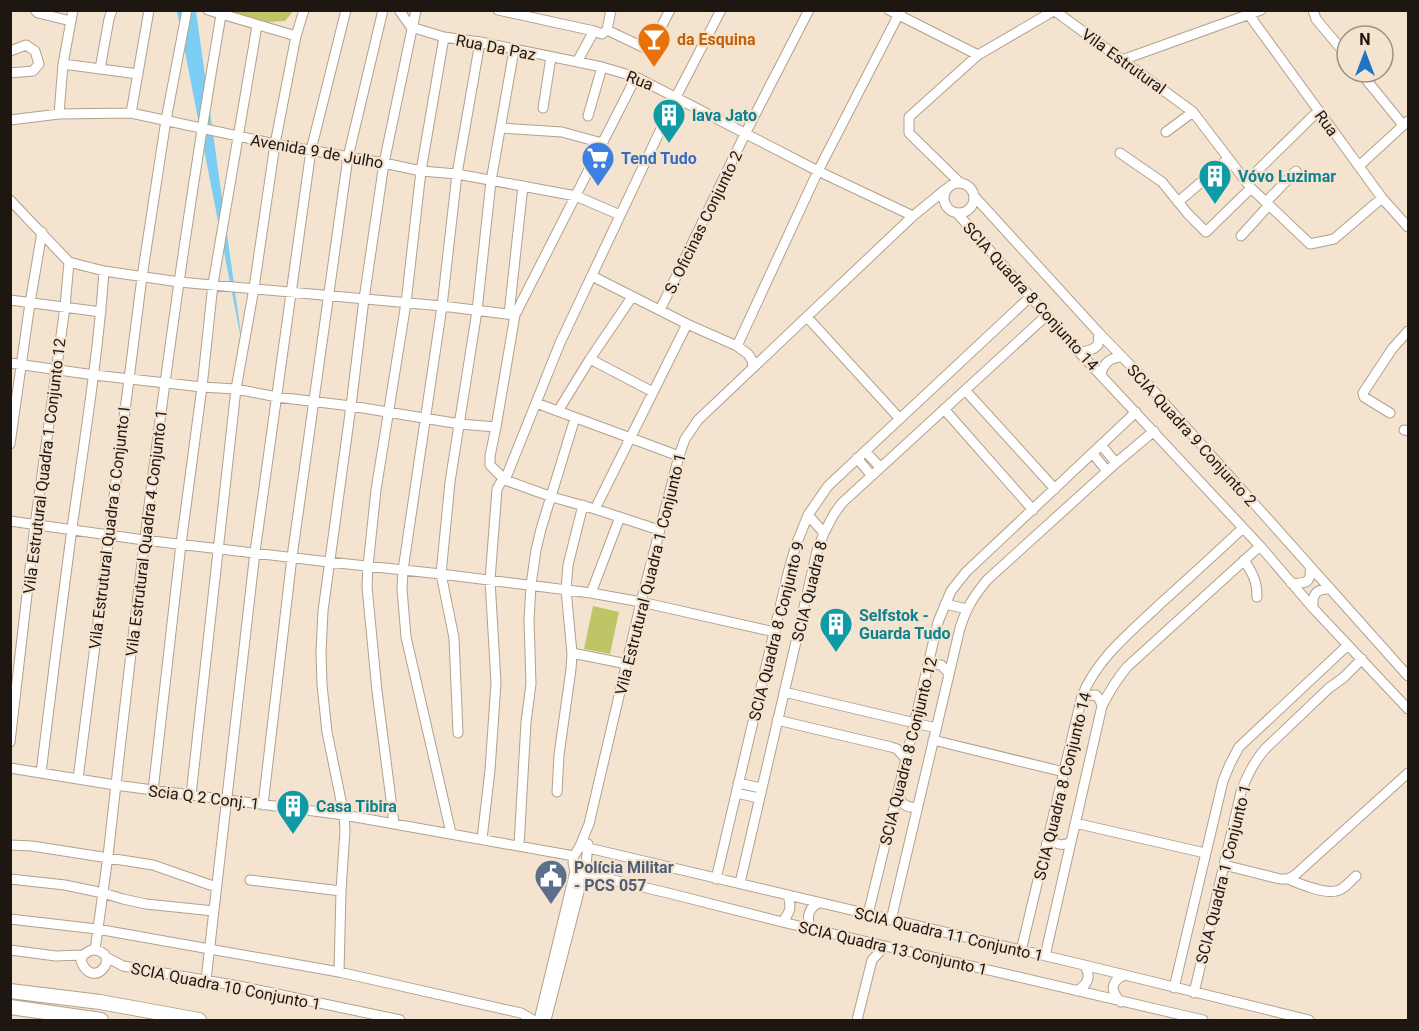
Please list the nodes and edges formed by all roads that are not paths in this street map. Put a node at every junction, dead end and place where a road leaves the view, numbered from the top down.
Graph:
1 (35, 10) edge
2 (73, 10) edge
3 (112, 10) edge
4 (149, 10) edge
5 (187, 10) edge
6 (208, 10) edge
7 (304, 10) edge
8 (346, 10) edge
9 (383, 10) edge
10 (399, 10) edge
11 (416, 10) edge
12 (498, 10) edge
13 (611, 10) edge
14 (670, 10) edge
15 (721, 10) edge
16 (810, 10) edge
17 (889, 10) edge
18 (1262, 10) edge
19 (1313, 10) edge
20 (1055, 11) edge
21 (900, 13) edge
22 (221, 15) junction
23 (1249, 15) junction
24 (71, 21) junction
25 (257, 26) junction
26 (411, 27) junction
27 (607, 30) junction
28 (594, 31) junction
29 (296, 36) junction
30 (444, 37) junction
31 (1335, 41) edge
32 (480, 42) junction
33 (514, 50) junction
34 (10, 51) edge
35 (978, 55) junction
36 (551, 57) junction
37 (1122, 60) junction
38 (578, 62) junction
39 (63, 64) junction
40 (602, 67) junction
41 (100, 69) junction
42 (10, 73) edge
43 (138, 74) junction
44 (636, 76) junction
45 (1371, 84) edge
46 (676, 97) junction
47 (543, 108) dead end
48 (1318, 111) junction
49 (131, 112) junction
50 (1193, 112) junction
51 (59, 114) junction
52 (588, 116) dead end
53 (10, 120) edge
54 (166, 120) junction
55 (1406, 123) edge
56 (201, 128) junction
57 (501, 128) junction
58 (1166, 132) dead end
59 (745, 134) junction
60 (237, 137) junction
61 (602, 143) junction
62 (274, 144) junction
63 (311, 150) junction
64 (1120, 153) dead end
65 (348, 156) junction
66 (1228, 159) junction
67 (384, 163) junction
68 (1359, 166) junction
69 (421, 171) junction
70 (818, 171) junction
71 (1296, 171) dead end
72 (457, 174) junction
73 (491, 181) junction
74 (960, 183) junction
75 (1249, 185) junction
76 (523, 186) junction
77 (946, 189) junction
78 (576, 196) junction
79 (974, 196) junction
80 (1383, 198) junction
81 (10, 200) edge
82 (1178, 202) junction
83 (1267, 204) junction
84 (923, 207) junction
85 (953, 212) junction
86 (620, 215) junction
87 (913, 216) junction
88 (1408, 225) edge
89 (42, 232) junction
90 (1241, 236) dead end
91 (69, 262) junction
92 (104, 271) junction
93 (591, 276) junction
94 (142, 277) junction
95 (179, 282) junction
96 (213, 284) junction
97 (254, 288) junction
98 (292, 292) junction
99 (329, 296) junction
100 (632, 297) junction
101 (1030, 297) junction
102 (364, 299) junction
103 (10, 300) edge
104 (30, 303) junction
105 (406, 303) junction
106 (442, 306) junction
107 (65, 307) junction
108 (660, 310) junction
109 (477, 311) junction
110 (101, 312) junction
111 (512, 315) junction
112 (1047, 315) junction
113 (807, 317) junction
114 (687, 324) junction
115 (1408, 331) edge
116 (1099, 333) junction
117 (736, 346) junction
118 (1079, 352) junction
119 (1121, 357) junction
120 (590, 359) junction
121 (10, 363) edge
122 (21, 364) junction
123 (753, 368) junction
124 (56, 369) junction
125 (94, 375) junction
126 (1101, 375) junction
127 (128, 378) junction
128 (164, 383) junction
129 (202, 387) junction
130 (237, 389) junction
131 (965, 390) junction
132 (653, 392) junction
133 (277, 397) junction
134 (313, 401) junction
135 (536, 403) junction
136 (351, 406) junction
137 (944, 409) junction
138 (558, 411) junction
139 (389, 412) junction
140 (1136, 412) junction
141 (1390, 413) dead end
142 (425, 418) junction
143 (575, 418) junction
144 (900, 419) junction
145 (460, 424) junction
146 (496, 428) junction
147 (1154, 431) junction
148 (630, 438) junction
149 (10, 444) edge
150 (1101, 446) junction
151 (865, 451) junction
152 (1093, 454) junction
153 (679, 456) junction
154 (857, 458) junction
155 (1116, 463) junction
156 (880, 467) junction
157 (1107, 471) junction
158 (872, 475) junction
159 (505, 480) junction
160 (1055, 489) junction
161 (552, 497) junction
162 (583, 506) junction
163 (595, 509) junction
164 (1033, 510) junction
165 (808, 515) junction
166 (620, 517) junction
167 (10, 521) edge
168 (35, 525) junction
169 (1243, 528) junction
170 (72, 530) junction
171 (659, 530) junction
172 (824, 533) junction
173 (108, 534) junction
174 (144, 540) junction
175 (181, 544) junction
176 (1260, 546) junction
177 (218, 548) junction
178 (255, 552) junction
179 (292, 557) junction
180 (1244, 560) junction
181 (329, 562) junction
182 (368, 566) junction
183 (1310, 566) junction
184 (403, 570) junction
185 (441, 574) junction
186 (490, 580) junction
187 (1290, 583) junction
188 (531, 585) junction
189 (1330, 589) junction
190 (566, 590) junction
191 (591, 593) junction
192 (1257, 597) dead end
193 (641, 602) junction
194 (945, 604) junction
195 (1313, 608) junction
196 (967, 609) junction
197 (775, 632) junction
198 (1348, 645) junction
199 (572, 652) junction
200 (1362, 659) junction
201 (929, 663) junction
202 (627, 664) junction
203 (949, 673) junction
204 (1408, 676) edge
205 (784, 692) junction
206 (1082, 696) junction
207 (1102, 706) junction
208 (1408, 709) edge
209 (777, 720) junction
210 (914, 723) junction
211 (936, 728) junction
212 (458, 733) dead end
213 (933, 740) junction
214 (10, 742) edge
215 (906, 759) junction
216 (10, 768) edge
217 (40, 772) junction
218 (1064, 772) junction
219 (1408, 773) edge
220 (78, 779) junction
221 (115, 785) junction
222 (737, 788) junction
223 (761, 788) junction
224 (153, 791) junction
225 (557, 792) dead end
226 (191, 795) junction
227 (898, 795) junction
228 (759, 798) junction
229 (227, 801) junction
230 (263, 805) junction
231 (916, 807) junction
232 (344, 815) junction
233 (1075, 823) junction
234 (394, 824) junction
235 (451, 834) junction
236 (1049, 836) junction
237 (482, 839) junction
238 (1071, 842) junction
239 (10, 845) edge
240 (519, 846) junction
241 (584, 847) junction
242 (1205, 853) junction
243 (574, 856) junction
244 (107, 858) junction
245 (1224, 865) junction
246 (579, 872) junction
247 (1356, 876) dead end
248 (10, 879) edge
249 (716, 879) junction
250 (1288, 879) junction
251 (250, 880) dead end
252 (740, 883) junction
253 (216, 887) junction
254 (341, 891) junction
255 (103, 893) junction
256 (788, 895) junction
257 (819, 903) junction
258 (1192, 907) junction
259 (1213, 910) junction
260 (213, 911) junction
261 (868, 914) junction
262 (10, 919) edge
263 (891, 920) junction
264 (782, 922) junction
265 (811, 928) junction
266 (98, 929) junction
267 (866, 941) junction
268 (885, 946) junction
269 (210, 949) junction
270 (10, 950) edge
271 (95, 950) junction
272 (1021, 951) junction
273 (83, 955) junction
274 (56, 956) junction
275 (1045, 956) junction
276 (106, 957) junction
277 (872, 960) junction
278 (1084, 965) junction
279 (123, 966) junction
280 (84, 968) junction
281 (104, 969) junction
282 (339, 972) junction
283 (1125, 975) junction
284 (206, 980) junction
285 (1174, 988) junction
286 (10, 991) edge
287 (1077, 991) junction
288 (1194, 993) junction
289 (1121, 1002) junction
290 (10, 1007) edge
291 (542, 1007) junction
292 (521, 1013) junction
293 (1173, 1017) edge
294 (1186, 1019) edge
295 (101, 1020) edge
296 (198, 1020) edge
297 (400, 1020) edge
298 (533, 1020) edge
299 (539, 1020) edge
300 (546, 1020) edge
301 (856, 1020) edge
302 (1203, 1020) edge
303 (1309, 1020) edge

1 - 24 street
2 - 24 street
3 - 41 street
4 - 43 street
5 - 54 street, Vila Estrutural Quadra 6 Conjunto I
6 - 22 street
7 - 29 street
8 - 63 street
9 - 65 street
10 - 26 street
11 - 26 street
12 - 28 street
13 - 27 street
14 - 27 street
15 - 46 street
16 - 59 street, S. Oficinas Conjunto 2
17 - 21 street
18 - 23 street
19 - 31 street
20 - 35 street
20 - 37 street, Vila Estrutural
21 - 35 street
21 - 70 street
22 - 25 street
22 - 56 street, Vila Estrutural Quadra 4 Conjunto 1
23 - 37 street
23 - 48 street, Rua
24 - 39 street
25 - 29 street
25 - 60 street
26 - 30 street, Rua Da Paz
26 - 67 street
27 - 28 street
28 - 38 street
29 - 62 street
30 - 32 street, Rua Da Paz
30 - 69 street
32 - 33 street, Rua Da Paz
32 - 72 street
33 - 36 street, Rua Da Paz
33 - 57 street
34 - 42 street
35 - 74 street
36 - 38 street, Rua Da Paz
36 - 47 street
37 - 50 street, Vila Estrutural
38 - 40 street, Rua Da Paz
39 - 41 street
39 - 51 street
40 - 44 street, Rua
40 - 52 street
41 - 43 street
43 - 49 street
44 - 46 street, Rua
44 - 61 street
45 - 55 street
46 - 59 street, Rua
46 - 86 street
48 - 68 street, Rua
48 - 75 street
49 - 51 street, Avenida 9 de Julho
49 - 54 street, Avenida 9 de Julho
50 - 58 street
50 - 66 street, Vila Estrutural
51 - 53 street, Avenida 9 de Julho
54 - 56 street, Avenida 9 de Julho
54 - 94 street, Vila Estrutural Quadra 6 Conjunto I
55 - 68 street
56 - 60 street, Avenida 9 de Julho
56 - 95 street, Vila Estrutural Quadra 4 Conjunto 1
57 - 61 street
57 - 73 street
59 - 70 street, Rua
59 - 108 street, S. Oficinas Conjunto 2
60 - 62 street, Avenida 9 de Julho
60 - 96 street
61 - 78 street
62 - 63 street, Avenida 9 de Julho
62 - 97 street
63 - 65 street, Avenida 9 de Julho
63 - 98 street
64 - 82 street
65 - 67 street, Avenida 9 de Julho
65 - 99 street
66 - 75 street, Vila Estrutural
66 - 82 street
67 - 69 street, Avenida 9 de Julho
67 - 102 street
68 - 80 street, Rua
69 - 72 street, Avenida 9 de Julho
69 - 105 street
70 - 87 street, Rua
70 - 117 street
71 - 83 street
72 - 73 street, Avenida 9 de Julho
72 - 106 street
73 - 76 street, Avenida 9 de Julho
73 - 109 street
74 - 77 street
74 - 79 street
75 - 82 street
75 - 83 street, Vila Estrutural
76 - 78 street, Avenida 9 de Julho
76 - 111 street
77 - 84 street, Vila Estrutural Quadra 1 Conjunto 1
77 - 85 street
78 - 86 street, Avenida 9 de Julho
78 - 111 street
79 - 85 street
79 - 116 street, SCIA Quadra 9 Conjunto 2
80 - 83 street, Vila Estrutural
80 - 88 street, Rua
81 - 89 street
83 - 90 street
84 - 85 street
84 - 87 street, Vila Estrutural Quadra 1 Conjunto 1
85 - 101 street, SCIA Quadra 8 Conjunto 14
86 - 93 street
87 - 113 street, Vila Estrutural Quadra 1 Conjunto 1
89 - 91 street
89 - 104 street
91 - 92 street
91 - 107 street, Vila Estrutural Quadra 1 Conjunto 12
92 - 94 street
92 - 110 street
93 - 100 street
93 - 135 street
94 - 95 street
94 - 127 street, Vila Estrutural Quadra 6 Conjunto I
95 - 96 street
95 - 128 street, Vila Estrutural Quadra 4 Conjunto 1
96 - 97 street
96 - 129 street
97 - 98 street
97 - 130 street
98 - 99 street
98 - 133 street
99 - 102 street
99 - 134 street
100 - 108 street
100 - 120 street
101 - 112 street, SCIA Quadra 8 Conjunto 14
101 - 144 street, SCIA Quadra 8 Conjunto 9
102 - 105 street
102 - 136 street
103 - 104 street
104 - 107 street
104 - 122 street
105 - 106 street
105 - 139 street
106 - 109 street
106 - 142 street
107 - 110 street
107 - 124 street, Vila Estrutural Quadra 1 Conjunto 12
108 - 114 street
109 - 111 street
109 - 145 street
110 - 125 street
111 - 146 street
112 - 118 street, SCIA Quadra 8 Conjunto 14
112 - 131 street, SCIA Quadra 8
113 - 123 street, Vila Estrutural Quadra 1 Conjunto 1
113 - 144 street
114 - 117 street
114 - 132 street
115 - 141 street
116 - 118 street
116 - 119 street, SCIA Quadra 9 Conjunto 2
117 - 123 street
118 - 126 street, SCIA Quadra 8 Conjunto 14
119 - 126 street
119 - 183 street, SCIA Quadra 9 Conjunto 2
120 - 132 street
120 - 138 street
121 - 122 street
122 - 124 street
122 - 149 street
123 - 153 street, Vila Estrutural Quadra 1 Conjunto 1
124 - 125 street
124 - 168 street, Vila Estrutural Quadra 1 Conjunto 12
125 - 127 street
125 - 170 street
126 - 140 street, SCIA Quadra 8 Conjunto 14
127 - 128 street
127 - 173 street, Vila Estrutural Quadra 6 Conjunto I
128 - 129 street
128 - 174 street, Vila Estrutural Quadra 4 Conjunto 1
129 - 130 street
129 - 175 street
130 - 133 street
130 - 177 street
131 - 137 street, SCIA Quadra 8
131 - 160 street
132 - 148 street
133 - 134 street
133 - 178 street
134 - 136 street
134 - 179 street
135 - 138 street
135 - 159 street
136 - 139 street
136 - 181 street
137 - 156 street, SCIA Quadra 8
137 - 164 street
138 - 143 street
139 - 142 street
139 - 182 street
140 - 147 street, SCIA Quadra 8 Conjunto 14
140 - 150 street, SCIA Quadra 8 Conjunto 12
142 - 145 street
142 - 184 street
143 - 148 street
143 - 161 street
144 - 151 street, SCIA Quadra 8 Conjunto 9
145 - 146 street
145 - 185 street
146 - 159 street
147 - 155 street
147 - 169 street, SCIA Quadra 8 Conjunto 14
148 - 153 street
148 - 163 street
150 - 152 street, SCIA Quadra 8 Conjunto 12
150 - 155 street
151 - 154 street, SCIA Quadra 8 Conjunto 9
151 - 156 street
152 - 157 street
152 - 160 street, SCIA Quadra 8 Conjunto 12
153 - 171 street, Vila Estrutural Quadra 1 Conjunto 1
154 - 158 street
154 - 165 street, SCIA Quadra 8 Conjunto 9
155 - 157 street
156 - 158 street, SCIA Quadra 8
157 - 196 street
158 - 172 street, SCIA Quadra 8
159 - 161 street
159 - 186 street
160 - 164 street, SCIA Quadra 8 Conjunto 12
161 - 162 street
161 - 188 street
162 - 163 street
162 - 190 street
163 - 166 street
164 - 194 street, SCIA Quadra 8 Conjunto 12
165 - 172 street
165 - 197 street, SCIA Quadra 8 Conjunto 9
166 - 171 street
166 - 191 street
167 - 168 street
168 - 170 street
168 - 214 street, Vila Estrutural Quadra 1 Conjunto 12
169 - 176 street
169 - 206 street, SCIA Quadra 8 Conjunto 14
170 - 173 street
170 - 217 street
171 - 193 street, Vila Estrutural Quadra 1 Conjunto 1
172 - 205 street, SCIA Quadra 8
173 - 174 street
173 - 220 street, Vila Estrutural Quadra 6 Conjunto I
174 - 175 street
174 - 221 street, Vila Estrutural Quadra 4 Conjunto 1
175 - 177 street
175 - 224 street
176 - 180 street
176 - 187 street
177 - 178 street
177 - 226 street
178 - 179 street
178 - 229 street
179 - 181 street
179 - 230 street
180 - 192 street
180 - 207 street
181 - 182 street
181 - 232 street
182 - 184 street
182 - 234 street
183 - 187 street
183 - 189 street, SCIA Quadra 9 Conjunto 2
184 - 185 street
184 - 235 street
185 - 186 street
185 - 212 street
186 - 188 street
186 - 237 street
187 - 195 street
188 - 190 street
188 - 240 street
189 - 195 street
189 - 204 street, SCIA Quadra 9 Conjunto 2
190 - 191 street
190 - 199 street
191 - 193 street
193 - 197 street
193 - 202 street, Vila Estrutural Quadra 1 Conjunto 1
194 - 196 street
194 - 201 street, SCIA Quadra 8 Conjunto 12
195 - 198 street
196 - 203 street
197 - 222 street, SCIA Quadra 8 Conjunto 9
198 - 200 street
198 - 242 street
199 - 202 street
199 - 225 street
200 - 208 street
200 - 245 street, SCIA Quadra 1 Conjunto 1
201 - 203 street
201 - 210 street, SCIA Quadra 8 Conjunto 12
202 - 241 street, Vila Estrutural Quadra 1 Conjunto 1
203 - 211 street
205 - 209 street, SCIA Quadra 8
205 - 210 street
206 - 207 street
206 - 218 street, SCIA Quadra 8 Conjunto 14
207 - 233 street
209 - 215 street
209 - 223 street, SCIA Quadra 8
210 - 211 street
210 - 215 street, SCIA Quadra 8 Conjunto 12
211 - 213 street
213 - 218 street
213 - 231 street
215 - 227 street, SCIA Quadra 8 Conjunto 12
216 - 217 street, Scia Q 2 Conj. 1
217 - 220 street, Scia Q 2 Conj. 1
218 - 236 street, SCIA Quadra 8 Conjunto 14
219 - 250 street
220 - 221 street, Scia Q 2 Conj. 1
221 - 224 street, Scia Q 2 Conj. 1
221 - 244 street, Vila Estrutural Quadra 4 Conjunto 1
222 - 223 street
222 - 228 street
222 - 249 street, SCIA Quadra 8 Conjunto 9
223 - 228 street, SCIA Quadra 8
224 - 226 street, Scia Q 2 Conj. 1
226 - 229 street, Scia Q 2 Conj. 1
227 - 231 street
227 - 261 street, SCIA Quadra 8 Conjunto 12
228 - 252 street, SCIA Quadra 8
229 - 230 street, Scia Q 2 Conj. 1
229 - 253 street
230 - 232 street, Scia Q 2 Conj. 1
231 - 263 street
232 - 234 street, Scia Q 2 Conj. 1
232 - 254 street
233 - 238 street
233 - 242 street
234 - 235 street, Scia Q 2 Conj. 1
235 - 237 street, Scia Q 2 Conj. 1
236 - 238 street
236 - 272 street, SCIA Quadra 8 Conjunto 14
237 - 240 street, Scia Q 2 Conj. 1
238 - 275 street
239 - 244 street
240 - 243 street, Scia Q 2 Conj. 1
241 - 243 street
241 - 246 street, Vila Estrutural Quadra 1 Conjunto 1
241 - 249 street, SCIA Quadra 11 Conjunto 1
242 - 258 street
243 - 246 street
244 - 253 street
244 - 255 street, Vila Estrutural Quadra 4 Conjunto 1
245 - 250 street
245 - 259 street, SCIA Quadra 1 Conjunto 1
246 - 264 street, SCIA Quadra 13 Conjunto 1
246 - 291 street
246 - 300 street
247 - 250 street
248 - 255 street
249 - 252 street, SCIA Quadra 11 Conjunto 1
251 - 254 street
252 - 256 street, SCIA Quadra 11 Conjunto 1
253 - 260 street
254 - 282 street
255 - 260 street
255 - 266 street, Vila Estrutural Quadra 4 Conjunto 1
256 - 257 street, SCIA Quadra 11 Conjunto 1
256 - 264 street
257 - 261 street, SCIA Quadra 11 Conjunto 1
257 - 265 street
258 - 259 street
258 - 285 street
259 - 288 street, SCIA Quadra 1 Conjunto 1
260 - 269 street
261 - 263 street, SCIA Quadra 11 Conjunto 1
262 - 266 street
263 - 272 street, SCIA Quadra 11 Conjunto 1
264 - 265 street, SCIA Quadra 13 Conjunto 1
265 - 267 street, SCIA Quadra 13 Conjunto 1
266 - 269 street
266 - 271 street, Vila Estrutural Quadra 4 Conjunto 1
267 - 268 street, SCIA Quadra 13 Conjunto 1
267 - 277 street
268 - 277 street
268 - 287 street, SCIA Quadra 13 Conjunto 1
269 - 282 street
269 - 284 street
270 - 274 street
271 - 273 street
271 - 276 street
272 - 275 street, SCIA Quadra 11 Conjunto 1
273 - 274 street
273 - 280 street
274 - 280 street
275 - 278 street, SCIA Quadra 11 Conjunto 1
276 - 279 street, SCIA Quadra 10 Conjunto 1
276 - 281 street
277 - 301 street
278 - 283 street, SCIA Quadra 11 Conjunto 1
278 - 287 street
279 - 281 street, SCIA Quadra 10 Conjunto 1
279 - 284 street, SCIA Quadra 10 Conjunto 1
280 - 281 street
282 - 292 street
283 - 285 street, SCIA Quadra 11 Conjunto 1
283 - 289 street
284 - 297 street, SCIA Quadra 10 Conjunto 1
285 - 288 street, SCIA Quadra 11 Conjunto 1
286 - 296 highway
287 - 289 street, SCIA Quadra 13 Conjunto 1
288 - 303 street, SCIA Quadra 11 Conjunto 1
289 - 293 street, SCIA Quadra 13 Conjunto 1
290 - 295 highway
291 - 292 street
291 - 299 street
292 - 298 street
293 - 294 street, SCIA Quadra 13 Conjunto 1
294 - 302 street, SCIA Quadra 13 Conjunto 1

